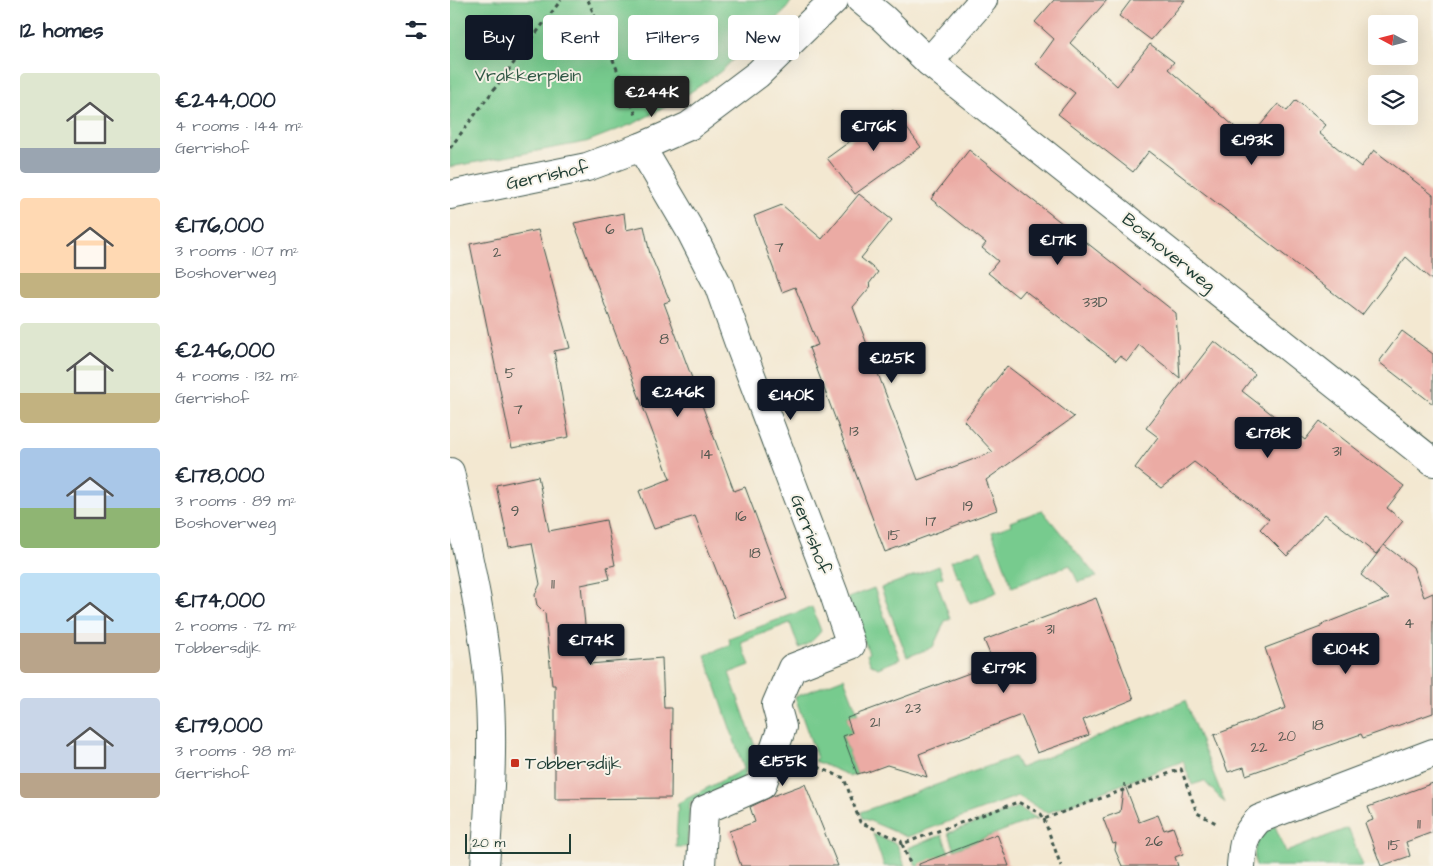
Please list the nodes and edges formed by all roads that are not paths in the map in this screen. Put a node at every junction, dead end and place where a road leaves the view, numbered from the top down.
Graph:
1 (834, 0) edge
2 (860, 0) edge
3 (983, 0) edge
4 (930, 62) junction
5 (645, 145) junction
6 (450, 195) edge
7 (1433, 462) edge
8 (450, 472) edge
9 (1433, 753) edge
10 (485, 866) edge
11 (701, 866) edge
12 (1241, 866) edge

1 - 5 street, Gerrishof
2 - 4 street, Boshoverweg
3 - 4 street
4 - 7 street, Boshoverweg
5 - 6 street, Gerrishof
5 - 11 street, Gerrishof
8 - 10 street
9 - 12 street

